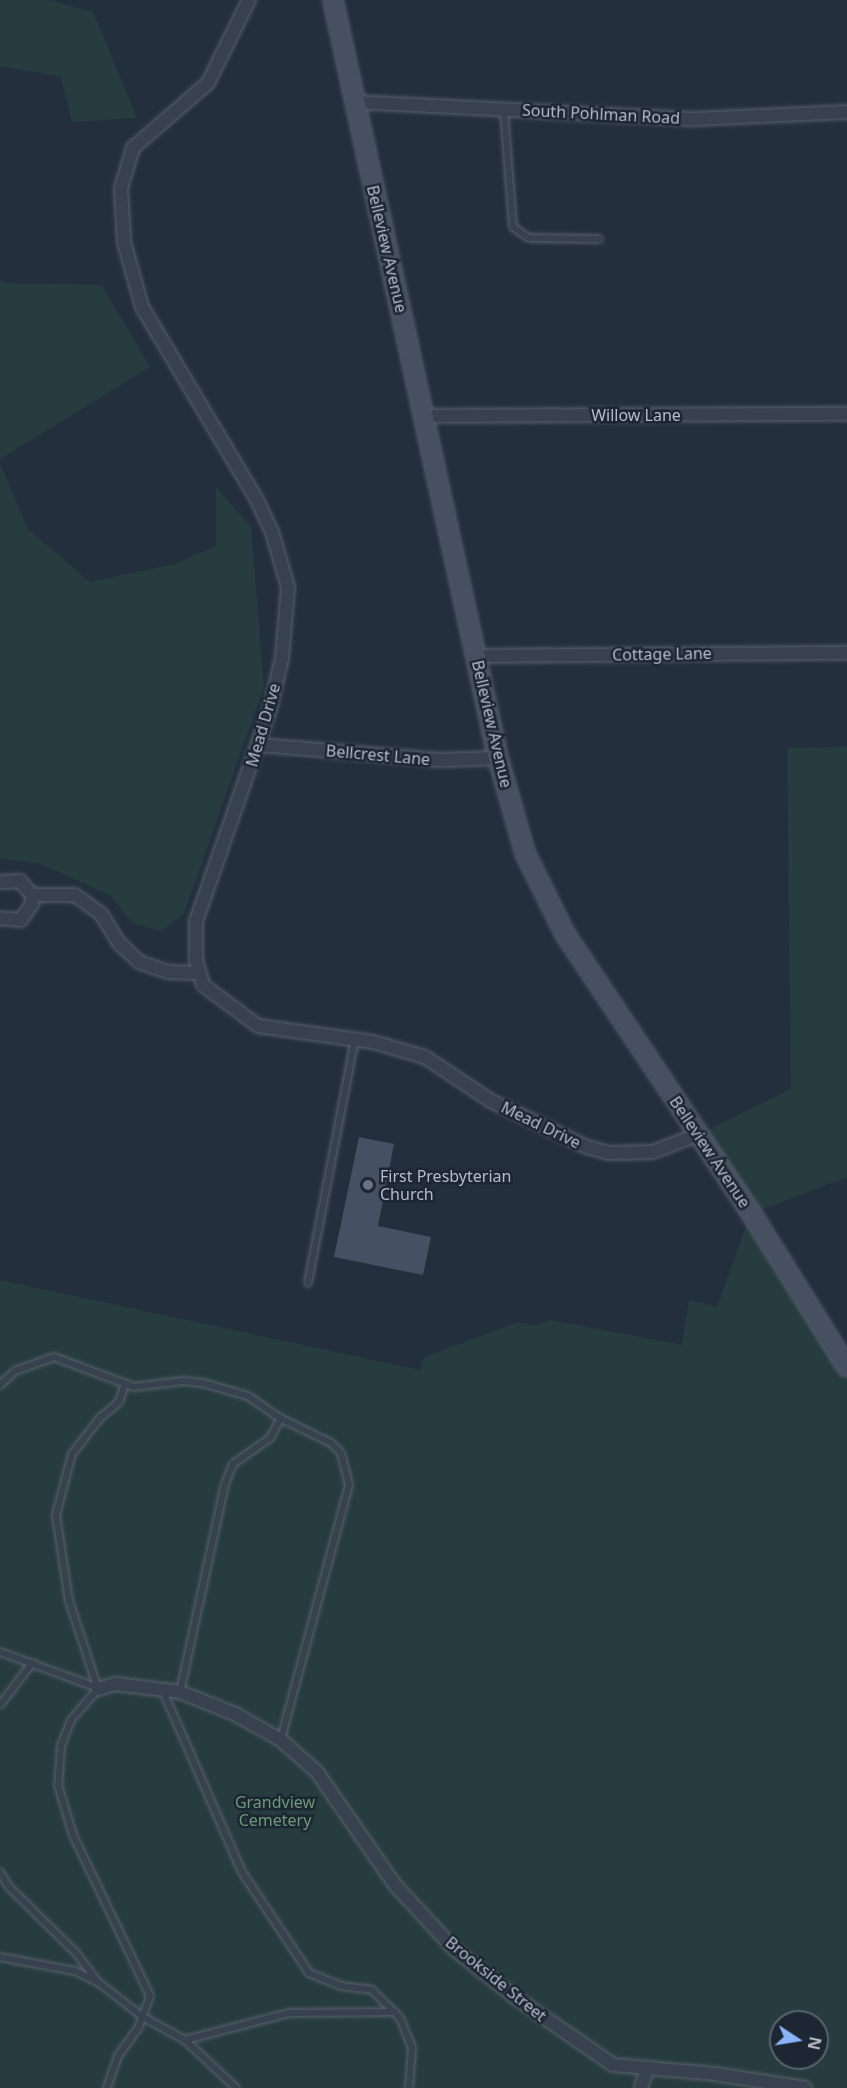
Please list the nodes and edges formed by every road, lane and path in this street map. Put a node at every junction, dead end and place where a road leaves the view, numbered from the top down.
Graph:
1 (249, 0) edge
2 (333, 0) edge
3 (355, 102) junction
4 (504, 109) junction
5 (847, 112) edge
6 (598, 239) dead end
7 (847, 414) edge
8 (424, 416) junction
9 (847, 653) edge
10 (477, 656) junction
11 (259, 745) junction
12 (498, 758) junction
13 (0, 882) edge
14 (32, 895) junction
15 (0, 918) edge
16 (199, 973) junction
17 (355, 1040) junction
18 (699, 1134) junction
19 (308, 1283) dead end
20 (847, 1367) edge
21 (125, 1384) junction
22 (0, 1385) edge
23 (281, 1418) junction
24 (0, 1652) edge
25 (32, 1663) junction
26 (162, 1688) junction
27 (98, 1689) junction
28 (180, 1692) junction
29 (0, 1705) edge
30 (281, 1740) junction
31 (0, 1872) edge
32 (0, 1957) edge
33 (98, 1982) junction
34 (395, 2012) junction
35 (143, 2017) junction
36 (185, 2040) junction
37 (647, 2068) junction
38 (107, 2088) edge
39 (236, 2088) edge
40 (409, 2088) edge
41 (641, 2088) edge
42 (805, 2088) edge

1 - 11 street, Mead Drive
2 - 3 street, Belleview Avenue
3 - 4 street, South Pohlman Road
3 - 8 street, Belleview Avenue
4 - 5 street, South Pohlman Road
4 - 6 lane
7 - 8 street, Willow Lane
8 - 10 street, Belleview Avenue
9 - 10 street, Cottage Lane
10 - 12 street, Belleview Avenue
11 - 12 street, Bellcrest Lane
11 - 16 street, Mead Drive
12 - 18 street, Belleview Avenue
13 - 14 street
14 - 15 street
14 - 16 street
16 - 17 street, Mead Drive
17 - 18 street, Mead Drive
17 - 19 lane
18 - 20 street, Belleview Avenue
21 - 22 lane
21 - 23 lane
21 - 27 lane
23 - 28 lane
23 - 30 lane
24 - 25 lane
25 - 27 lane
25 - 29 lane
26 - 27 street, Brookside Street
26 - 28 street, Brookside Street
26 - 34 lane
27 - 35 lane
28 - 30 street, Brookside Street
30 - 37 street, Brookside Street
31 - 33 lane
32 - 33 lane
33 - 35 lane
34 - 36 lane
34 - 40 lane
35 - 36 lane
35 - 38 lane
36 - 39 lane
37 - 41 street
37 - 42 street, Brookside Street

